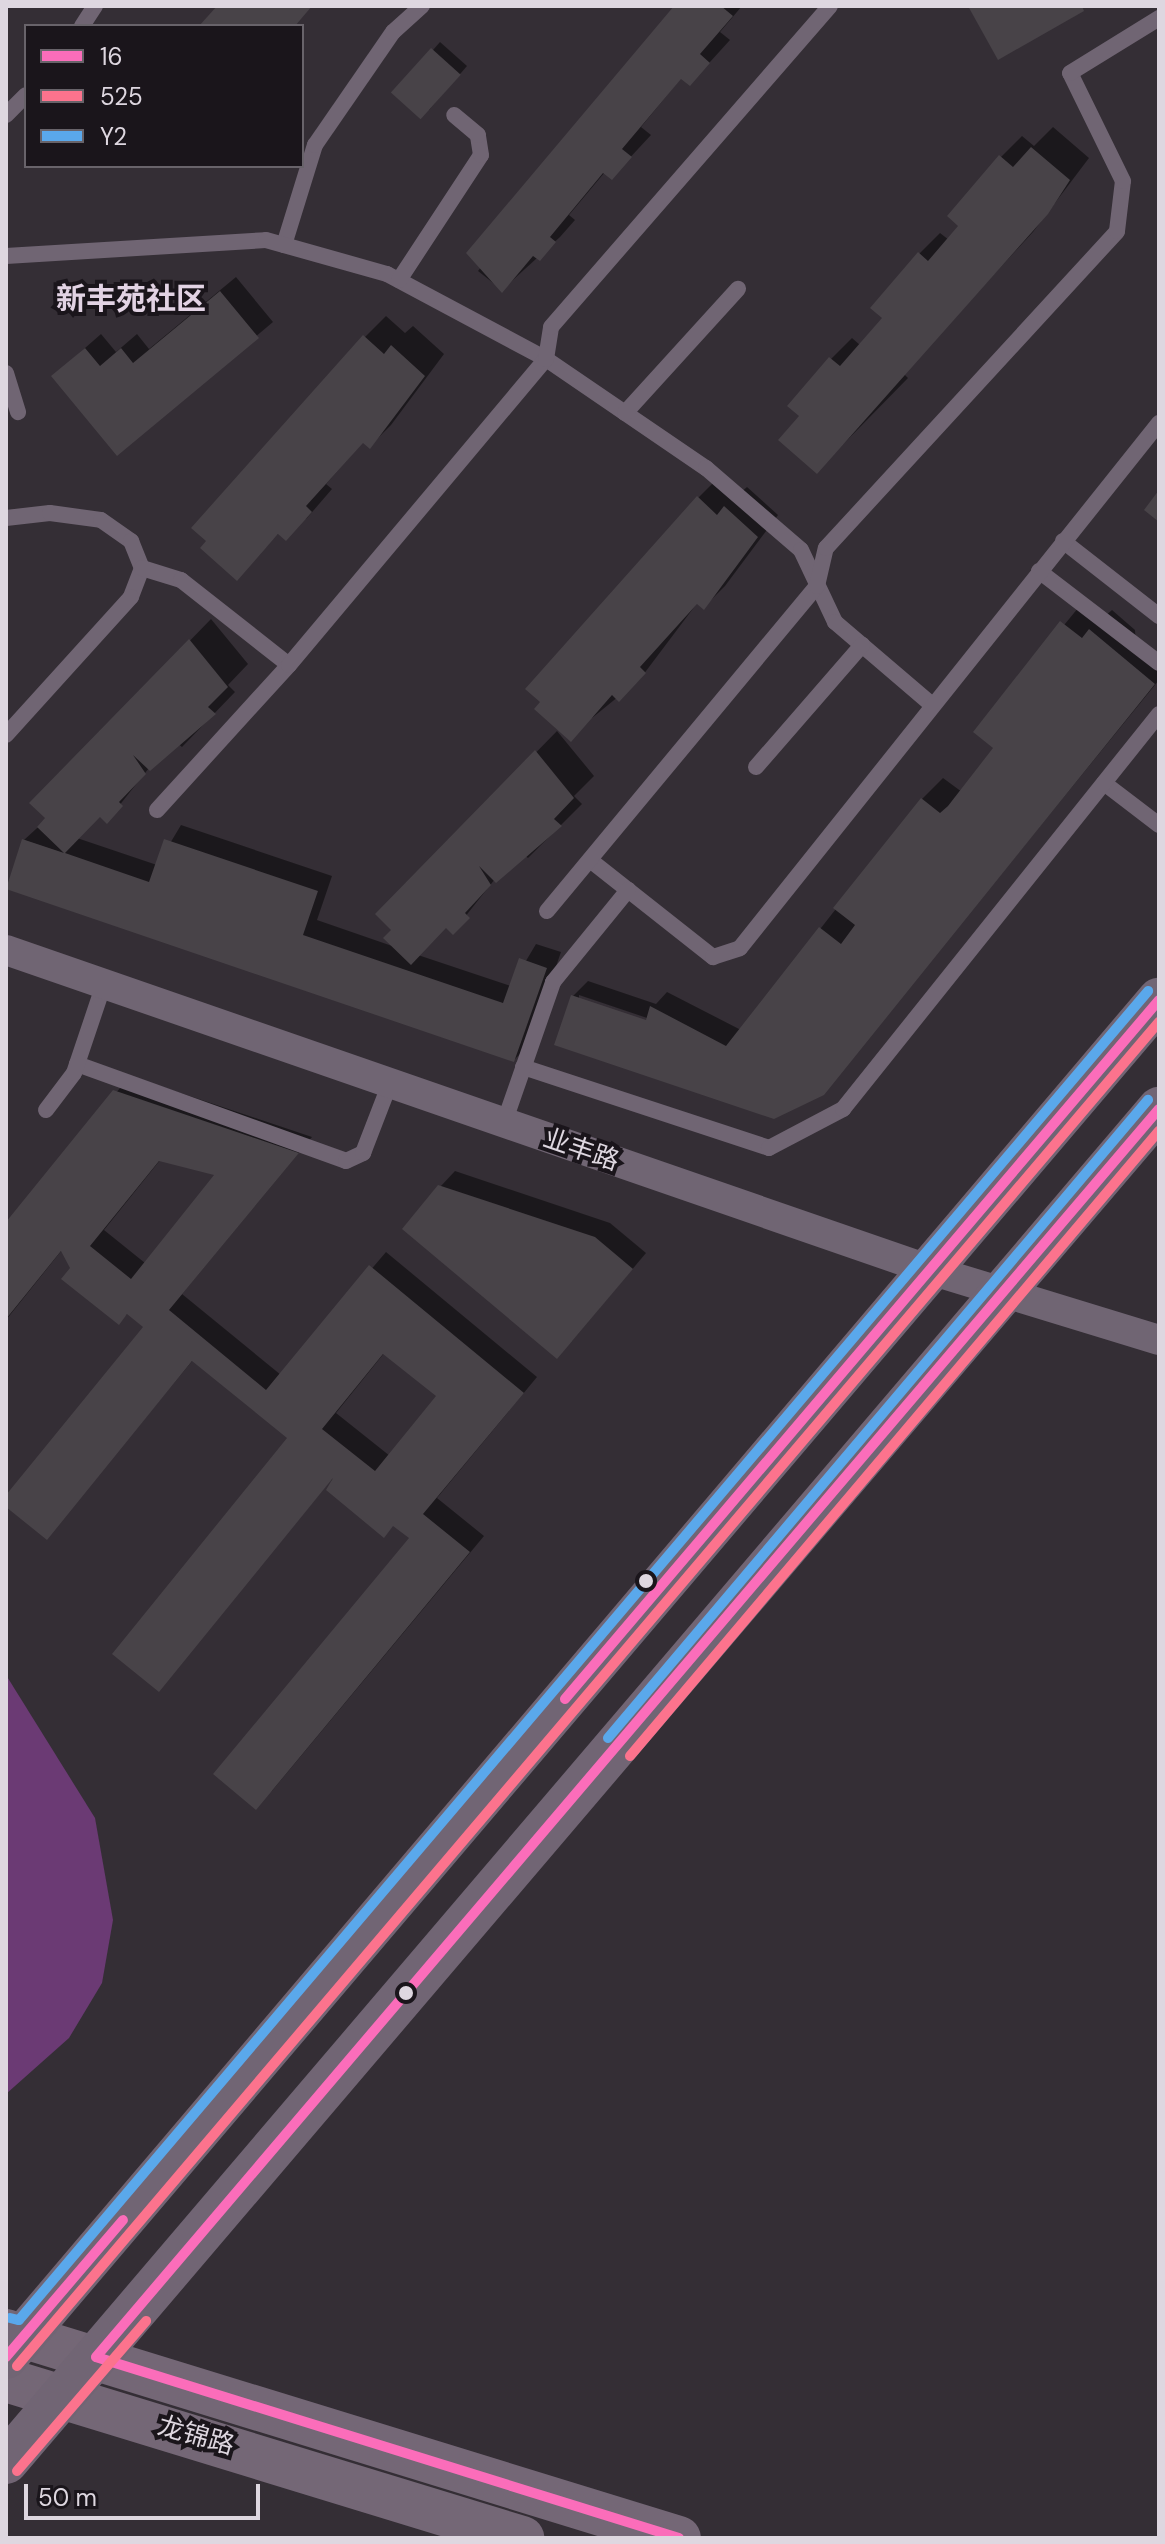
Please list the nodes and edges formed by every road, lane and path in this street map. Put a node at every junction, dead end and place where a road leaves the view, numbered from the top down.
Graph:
1 (95, 6) edge
2 (422, 6) edge
3 (830, 6) edge
4 (1159, 18) edge
5 (83, 24) edge
6 (24, 97) edge
7 (6, 115) edge
8 (454, 115) dead end
9 (284, 245) junction
10 (6, 256) edge
11 (399, 280) junction
12 (738, 289) dead end
13 (546, 359) junction
14 (6, 373) edge
15 (18, 412) dead end
16 (625, 413) junction
17 (1159, 423) edge
18 (7, 516) edge
19 (1063, 541) junction
20 (142, 568) junction
21 (1039, 571) junction
22 (817, 586) junction
23 (1159, 616) edge
24 (862, 645) junction
25 (1159, 663) edge
26 (289, 665) junction
27 (931, 704) junction
28 (1159, 714) edge
29 (6, 735) edge
30 (756, 767) dead end
31 (1104, 783) junction
32 (157, 810) dead end
33 (1159, 825) edge
34 (590, 860) junction
35 (628, 890) junction
36 (547, 911) dead end
37 (6, 950) edge
38 (104, 984) junction
39 (1159, 1000) edge
40 (77, 1064) junction
41 (523, 1067) junction
42 (390, 1083) junction
43 (1159, 1109) edge
44 (46, 1110) dead end
45 (504, 1123) junction
46 (930, 1270) junction
47 (1005, 1295) junction
48 (1159, 1340) edge
49 (12, 2342) edge
50 (96, 2357) junction
51 (6, 2380) edge
52 (62, 2397) junction
53 (6, 2462) edge
54 (522, 2538) edge
55 (679, 2538) edge

1 - 5 lane
2 - 9 lane
3 - 13 lane
4 - 22 lane
6 - 7 lane
8 - 11 lane
9 - 10 lane
9 - 11 lane
11 - 13 lane
12 - 16 lane
13 - 16 lane
13 - 26 lane
14 - 15 lane
16 - 22 lane
17 - 19 lane
18 - 20 lane
19 - 21 lane
19 - 23 lane
20 - 26 lane
20 - 29 lane
21 - 25 lane
21 - 27 lane
22 - 24 lane
22 - 34 lane
24 - 27 lane
24 - 30 lane
26 - 32 lane
27 - 35 lane
28 - 31 lane
31 - 33 lane
31 - 41 lane
34 - 35 lane
34 - 36 lane
35 - 41 lane
37 - 38 street, 业丰路
38 - 40 lane
38 - 42 street, 业丰路
39 - 46 main road
40 - 42 lane
40 - 44 lane
41 - 45 lane
42 - 45 street, 业丰路
43 - 47 main road
45 - 46 street, 业丰路
46 - 47 street, 业丰路
46 - 49 main road
47 - 48 street, 业丰路
47 - 50 main road
49 - 50 main road, 龙锦路
50 - 52 main road
50 - 55 main road, 龙锦路
51 - 52 main road, 龙锦路
52 - 53 main road
52 - 54 main road, 龙锦路

